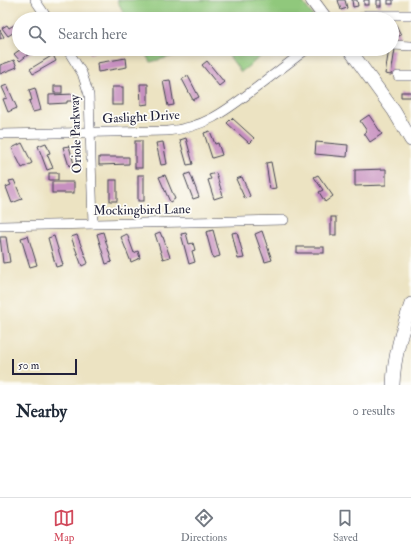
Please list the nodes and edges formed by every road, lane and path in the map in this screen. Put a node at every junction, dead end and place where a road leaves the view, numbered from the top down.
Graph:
1 (36, 0) edge
2 (312, 0) edge
3 (44, 12) edge
4 (321, 12) edge
5 (399, 15) edge
6 (411, 15) edge
7 (399, 45) edge
8 (411, 46) edge
9 (71, 56) edge
10 (299, 56) edge
11 (358, 56) edge
12 (398, 76) dead end
13 (411, 76) edge
14 (90, 132) junction
15 (0, 134) edge
16 (411, 140) edge
17 (284, 220) dead end
18 (92, 224) junction
19 (0, 226) edge
20 (411, 304) edge
21 (393, 385) edge

1 - 3 street
2 - 4 main road
5 - 6 street
7 - 8 street
9 - 14 street, Oriole Parkway
10 - 14 street, Gaslight Drive
11 - 16 main road
12 - 13 street
14 - 15 street, Gaslight Drive
14 - 18 street, Oriole Parkway
17 - 18 street, Mockingbird Lane
18 - 19 street, Mockingbird Lane
20 - 21 main road

